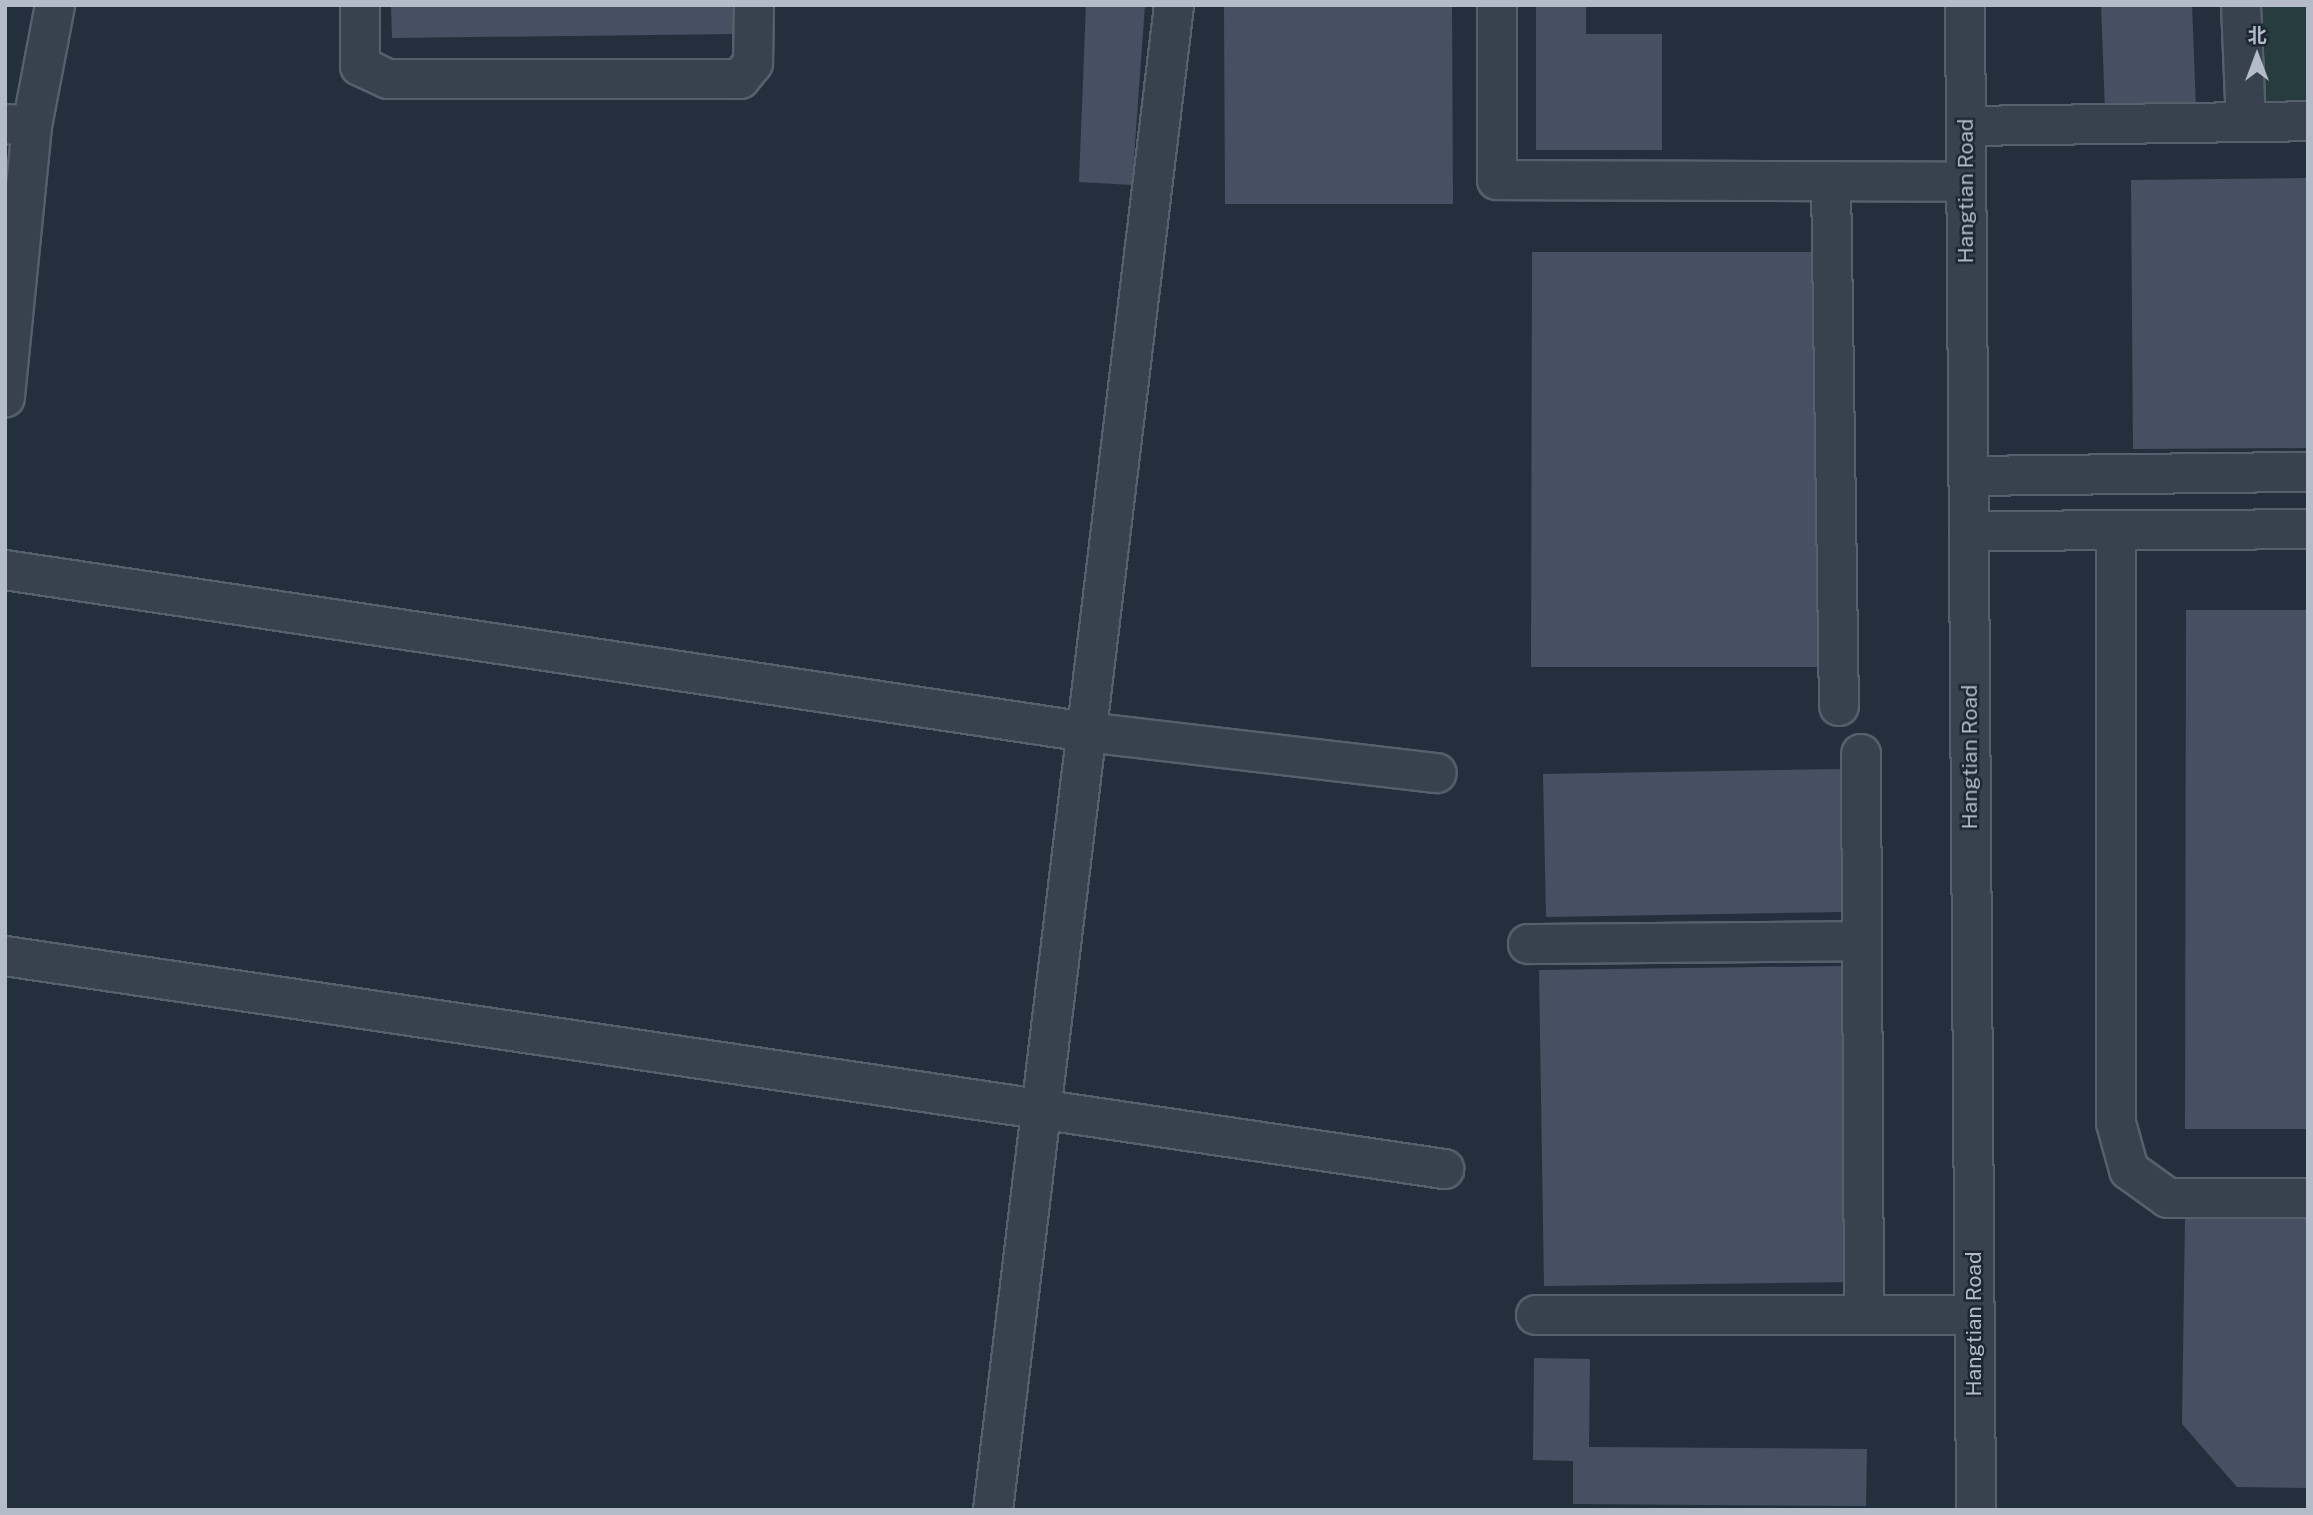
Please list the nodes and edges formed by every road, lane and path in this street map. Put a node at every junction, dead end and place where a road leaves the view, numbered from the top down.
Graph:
1 (55, 5) edge
2 (360, 5) edge
3 (754, 5) edge
4 (1174, 5) edge
5 (1497, 5) edge
6 (1965, 5) edge
7 (2241, 5) edge
8 (2308, 121) edge
9 (2246, 122) junction
10 (19, 125) edge
11 (1966, 126) junction
12 (1831, 181) junction
13 (1966, 182) junction
14 (5, 398) edge
15 (2308, 472) edge
16 (1969, 476) junction
17 (2308, 529) edge
18 (2116, 530) junction
19 (1969, 531) junction
20 (5, 570) edge
21 (1839, 706) dead end
22 (1087, 732) junction
23 (1861, 754) dead end
24 (1437, 773) dead end
25 (1859, 941) junction
26 (1528, 944) dead end
27 (5, 957) edge
28 (1042, 1107) junction
29 (1444, 1169) dead end
30 (2308, 1198) edge
31 (1536, 1315) dead end
32 (1864, 1315) junction
33 (1974, 1315) junction
34 (993, 1510) edge
35 (1976, 1510) edge

1 - 10 street
2 - 3 street
4 - 22 street
5 - 12 street
6 - 11 street, Hangtian Road
7 - 9 street
8 - 9 street
9 - 11 street
10 - 14 street
11 - 13 street, Hangtian Road
12 - 13 street
12 - 21 street
13 - 16 street, Hangtian Road
15 - 16 street
16 - 19 street, Hangtian Road
17 - 18 street
18 - 19 street
18 - 30 street
19 - 33 street, Hangtian Road
20 - 22 street
22 - 24 street
22 - 28 street
23 - 25 street
25 - 26 street
25 - 32 street
27 - 28 street
28 - 29 street
28 - 34 street
31 - 32 street
32 - 33 street
33 - 35 street, Hangtian Road

